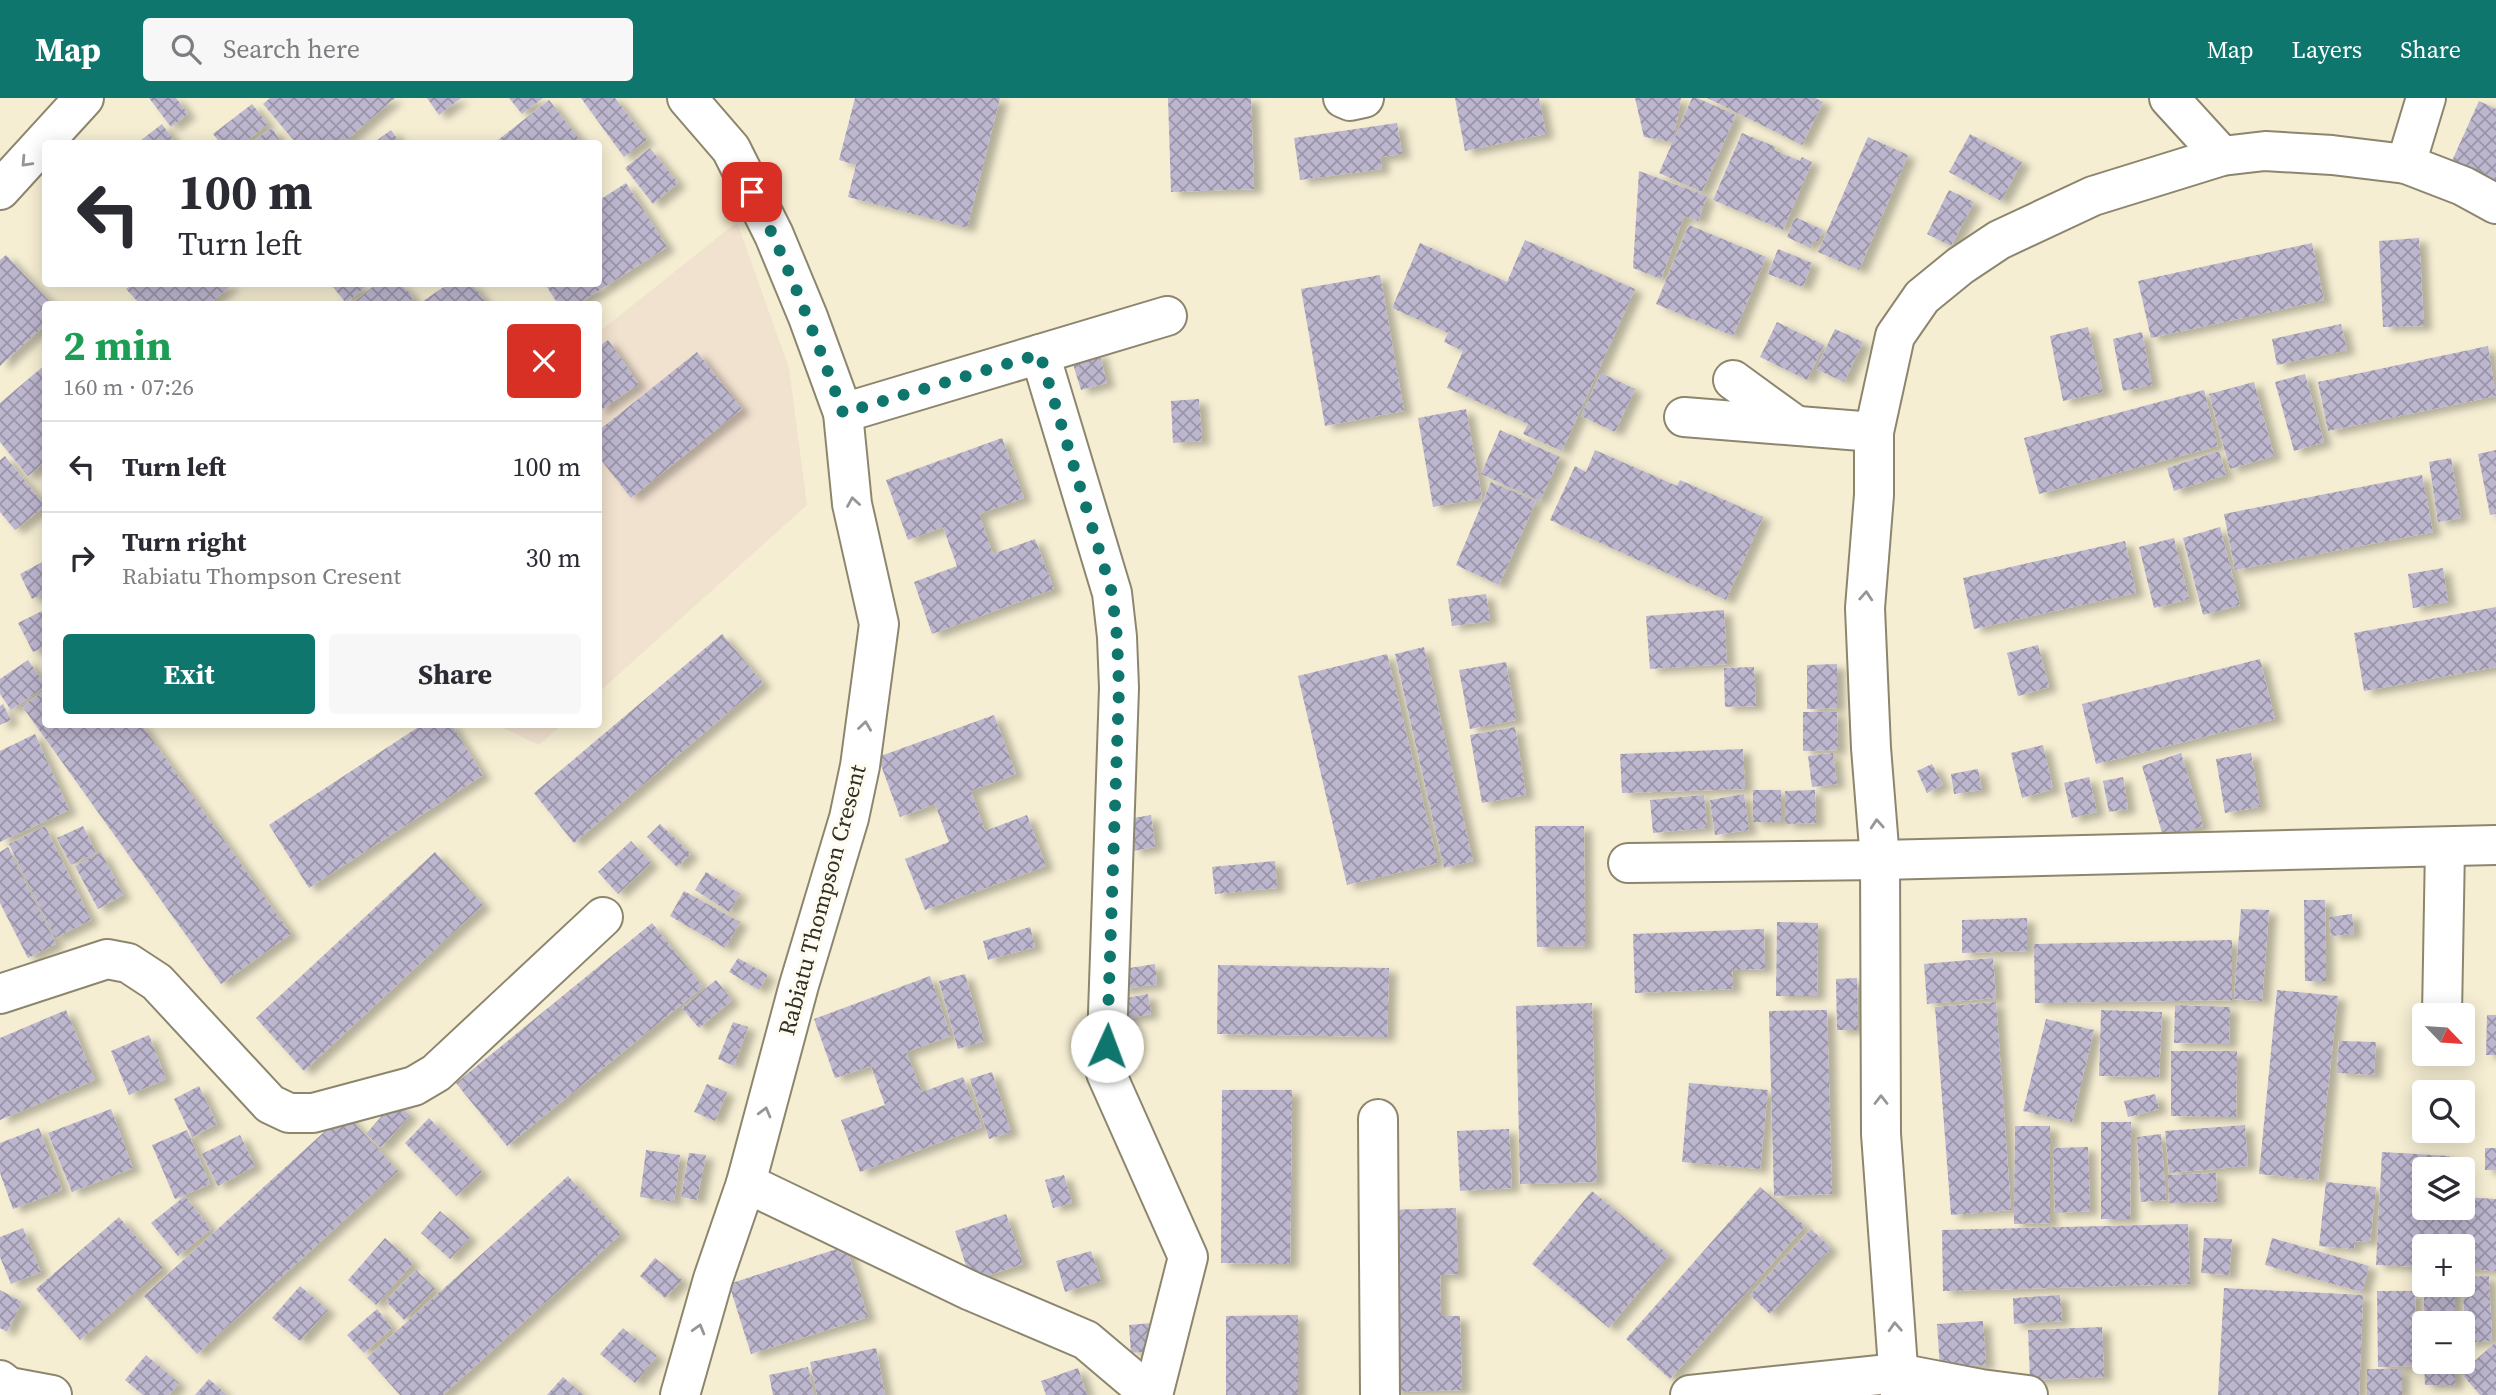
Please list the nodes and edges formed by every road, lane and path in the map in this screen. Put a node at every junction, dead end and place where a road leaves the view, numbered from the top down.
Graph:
1 (84, 98) edge
2 (687, 98) edge
3 (1343, 98) edge
4 (1364, 98) edge
5 (2169, 98) edge
6 (2426, 98) edge
7 (46, 140) edge
8 (42, 144) edge
9 (2222, 156) junction
10 (2406, 164) junction
11 (0, 190) edge
12 (2496, 204) edge
13 (1167, 316) dead end
14 (1040, 354) junction
15 (1734, 380) dead end
16 (843, 413) junction
17 (1684, 417) dead end
18 (1795, 425) junction
19 (1874, 432) junction
20 (2496, 845) edge
21 (2445, 847) junction
22 (1880, 860) junction
23 (1628, 863) dead end
24 (603, 917) dead end
25 (0, 994) edge
26 (2442, 1003) edge
27 (1378, 1119) dead end
28 (746, 1183) junction
29 (1899, 1384) edge
30 (3, 1387) edge
31 (52, 1395) edge
32 (680, 1395) edge
33 (1152, 1395) edge
34 (1380, 1395) edge
35 (1690, 1395) edge
36 (2028, 1395) edge

1 -> 7 street
2 - 16 street, Rabiatu Thompson Cresent
3 - 4 street
5 - 9 street
6 - 10 street
8 -> 11 street
9 - 10 street
9 - 19 street
10 - 12 street
13 - 14 street
14 - 16 street
14 - 33 street
15 - 18 street
28 -> 16 street, Rabiatu Thompson Cresent
17 - 18 street
18 - 19 street
22 -> 19 street
20 - 21 street
21 - 22 street
21 - 26 street
22 - 23 street
29 -> 22 street
24 - 25 street
27 - 34 street
32 -> 28 street, Rabiatu Thompson Cresent
28 - 33 street
29 - 35 street
29 - 36 street
30 - 31 street

